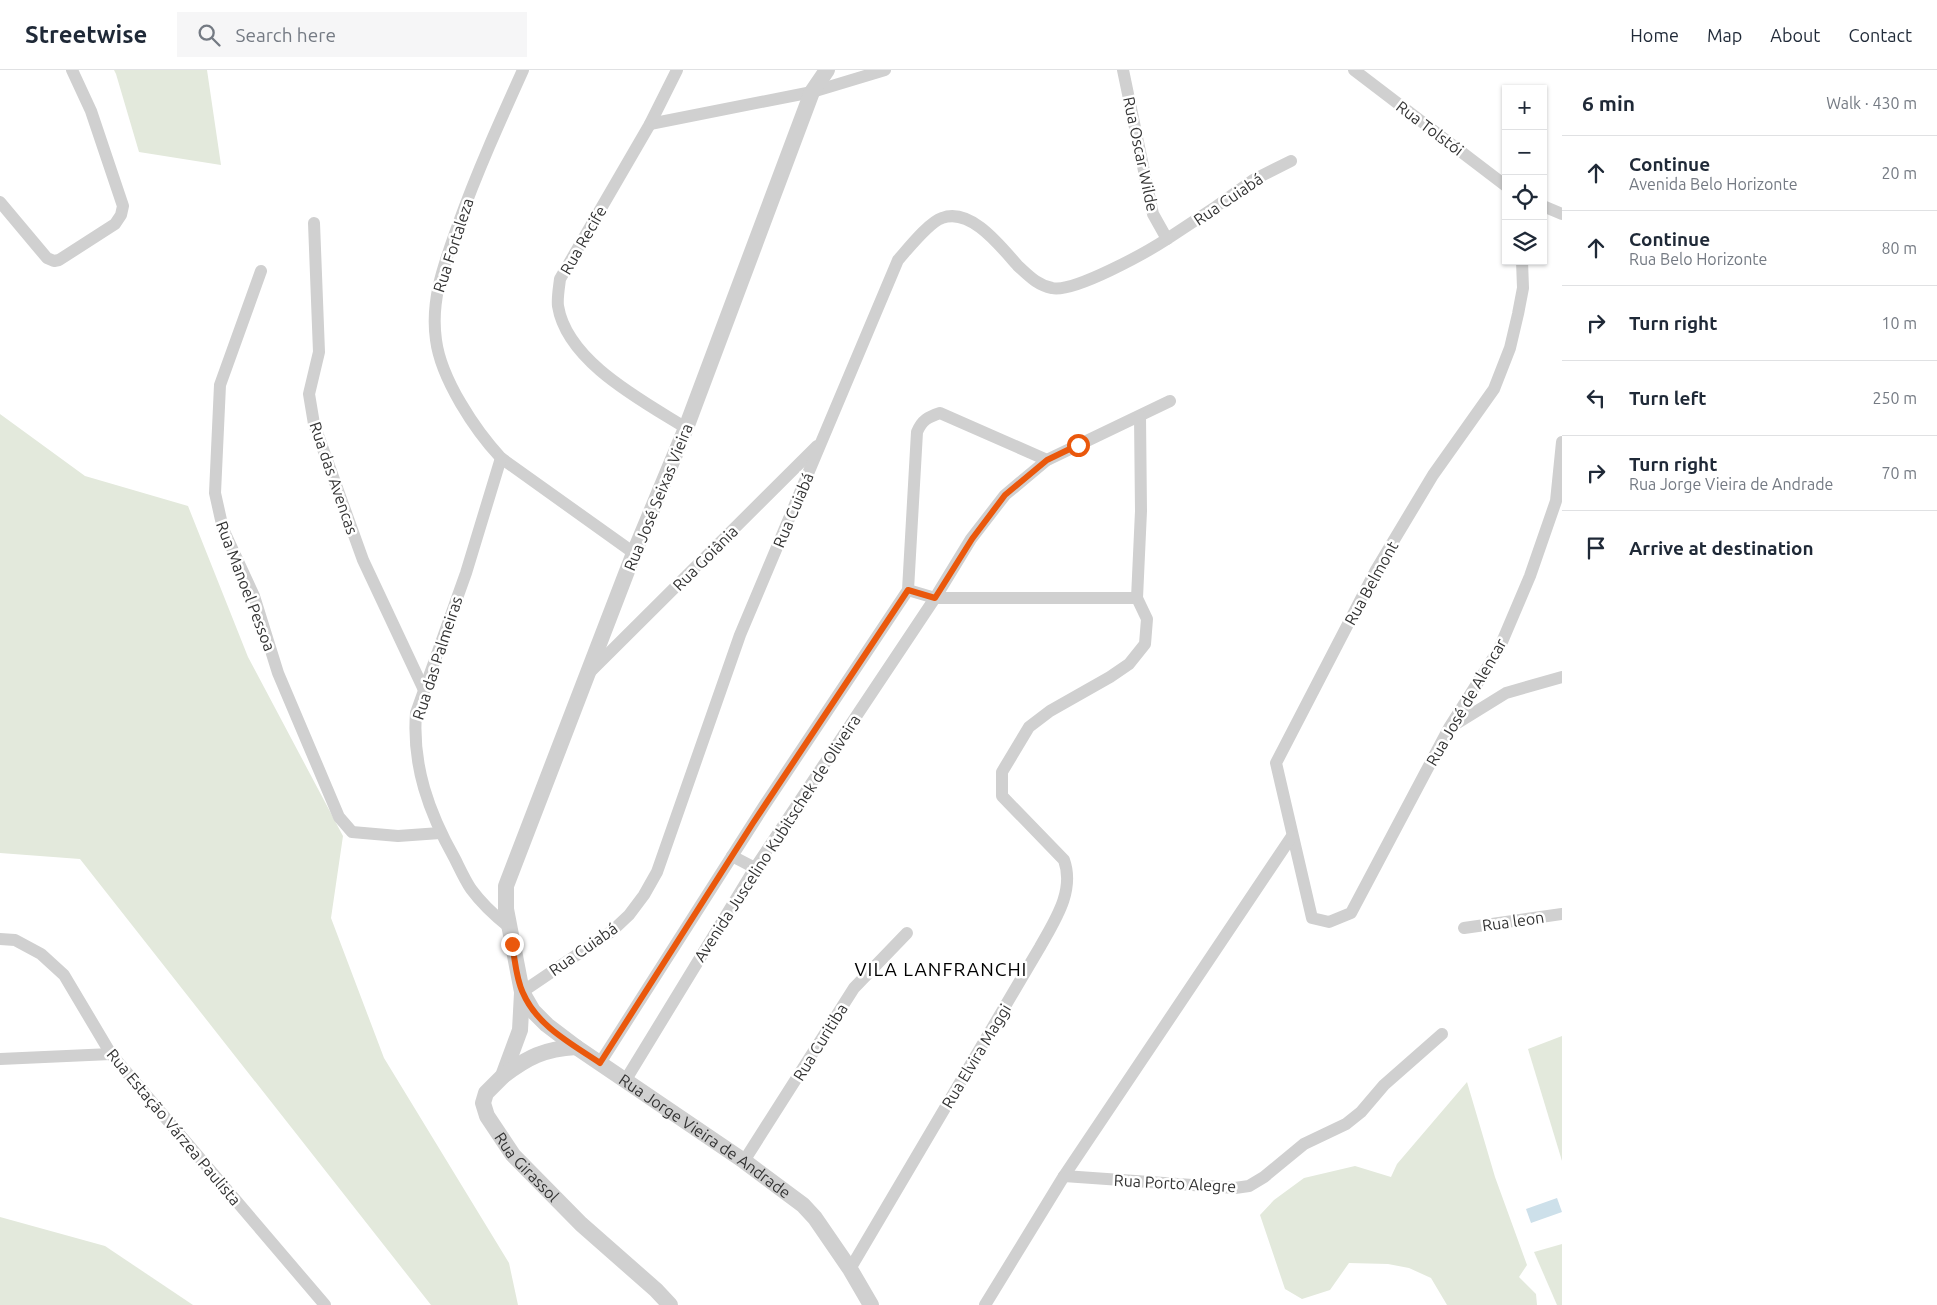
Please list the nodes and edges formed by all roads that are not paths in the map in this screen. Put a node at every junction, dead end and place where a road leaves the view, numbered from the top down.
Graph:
1 (72, 70) edge
2 (523, 70) edge
3 (677, 70) edge
4 (827, 70) edge
5 (885, 70) edge
6 (1123, 70) edge
7 (1354, 70) edge
8 (812, 92) junction
9 (650, 124) junction
10 (1291, 161) dead end
11 (1502, 183) edge
12 (0, 202) edge
13 (1547, 208) edge
14 (1562, 214) edge
15 (314, 223) dead end
16 (1167, 239) junction
17 (1522, 265) edge
18 (261, 271) dead end
19 (1170, 401) dead end
20 (1140, 416) junction
21 (686, 428) junction
22 (821, 442) junction
23 (1562, 442) edge
24 (501, 458) junction
25 (1047, 460) junction
26 (634, 553) junction
27 (908, 590) junction
28 (935, 598) junction
29 (1137, 598) junction
30 (588, 674) junction
31 (1562, 677) edge
32 (424, 690) junction
33 (1449, 728) junction
34 (440, 833) junction
35 (1292, 836) junction
36 (732, 856) junction
37 (755, 868) junction
38 (1562, 914) edge
39 (1312, 918) joint
40 (509, 928) junction
41 (1464, 928) dead end
42 (907, 933) dead end
43 (0, 939) edge
44 (522, 992) junction
45 (1442, 1034) dead end
46 (576, 1047) junction
47 (111, 1054) junction
48 (0, 1059) edge
49 (600, 1063) junction
50 (503, 1076) junction
51 (625, 1081) junction
52 (744, 1162) junction
53 (1064, 1176) junction
54 (850, 1269) junction
55 (325, 1305) edge
56 (670, 1305) edge
57 (871, 1305) edge
58 (985, 1305) edge

1 - 12 street
2 - 24 street, Rua Fortaleza
3 - 9 street, Rua Recife
4 - 8 street, Rua José Seixas Vieira
5 - 8 street
6 - 16 street, Rua Oscar Wilde
7 - 11 street, Rua Tolstói
8 - 9 street
8 - 21 street, Rua José Seixas Vieira
9 - 21 street, Rua Recife
10 - 16 street, Rua Cuiabá
13 - 14 street
15 - 32 street, Rua das Avencas
16 - 22 street, Rua Cuiabá
17 - 35 street, Rua Belmont
18 - 34 street, Rua Manoel Pessoa
19 - 20 street, Avenida Juscelino Kubitschek de Oliveira
20 - 25 street, Avenida Juscelino Kubitschek de Oliveira
20 - 29 street
21 - 26 street, Rua José Seixas Vieira
22 - 30 street, Rua Goiânia
22 - 44 street, Rua Cuiabá
23 - 33 street, Rua José de Alencar
24 - 26 street, Rua Fortaleza
24 - 32 street, Rua das Palmeiras
25 - 27 street
25 - 28 street, Avenida Juscelino Kubitschek de Oliveira
26 - 30 street, Rua José Seixas Vieira
27 - 28 street
27 - 36 street, Avenida Juscelino Kubitschek de Oliveira
28 - 29 street
28 - 37 street, Avenida Juscelino Kubitschek de Oliveira
29 - 54 street, Rua Elvira Maggi
30 - 40 street, Rua José Seixas Vieira
31 - 33 street
32 - 34 street, Rua das Palmeiras
33 - 39 street, Rua José de Alencar
34 - 40 street, Rua das Palmeiras
35 - 39 street, Rua Belmont
35 - 53 street
36 - 37 street
36 - 49 street, Avenida Juscelino Kubitschek de Oliveira
37 - 51 street, Avenida Juscelino Kubitschek de Oliveira
38 - 41 street, Rua leon
40 - 44 street, Rua Jorge Vieira de Andrade
42 - 52 street, Rua Curitiba
43 - 47 street, Rua Estação Várzea Paulista
44 - 46 street, Rua Jorge Vieira de Andrade
44 - 50 street, Rua Girassol
45 - 53 street, Rua Porto Alegre
46 - 49 street, Rua Jorge Vieira de Andrade
46 - 50 street
47 - 48 street
47 - 55 street, Rua Estação Várzea Paulista
49 - 51 street, Rua Jorge Vieira de Andrade
50 - 56 street, Rua Girassol
51 - 52 street, Rua Jorge Vieira de Andrade
52 - 54 street, Rua Jorge Vieira de Andrade
53 - 58 street
54 - 57 street, Rua Jorge Vieira de Andrade

